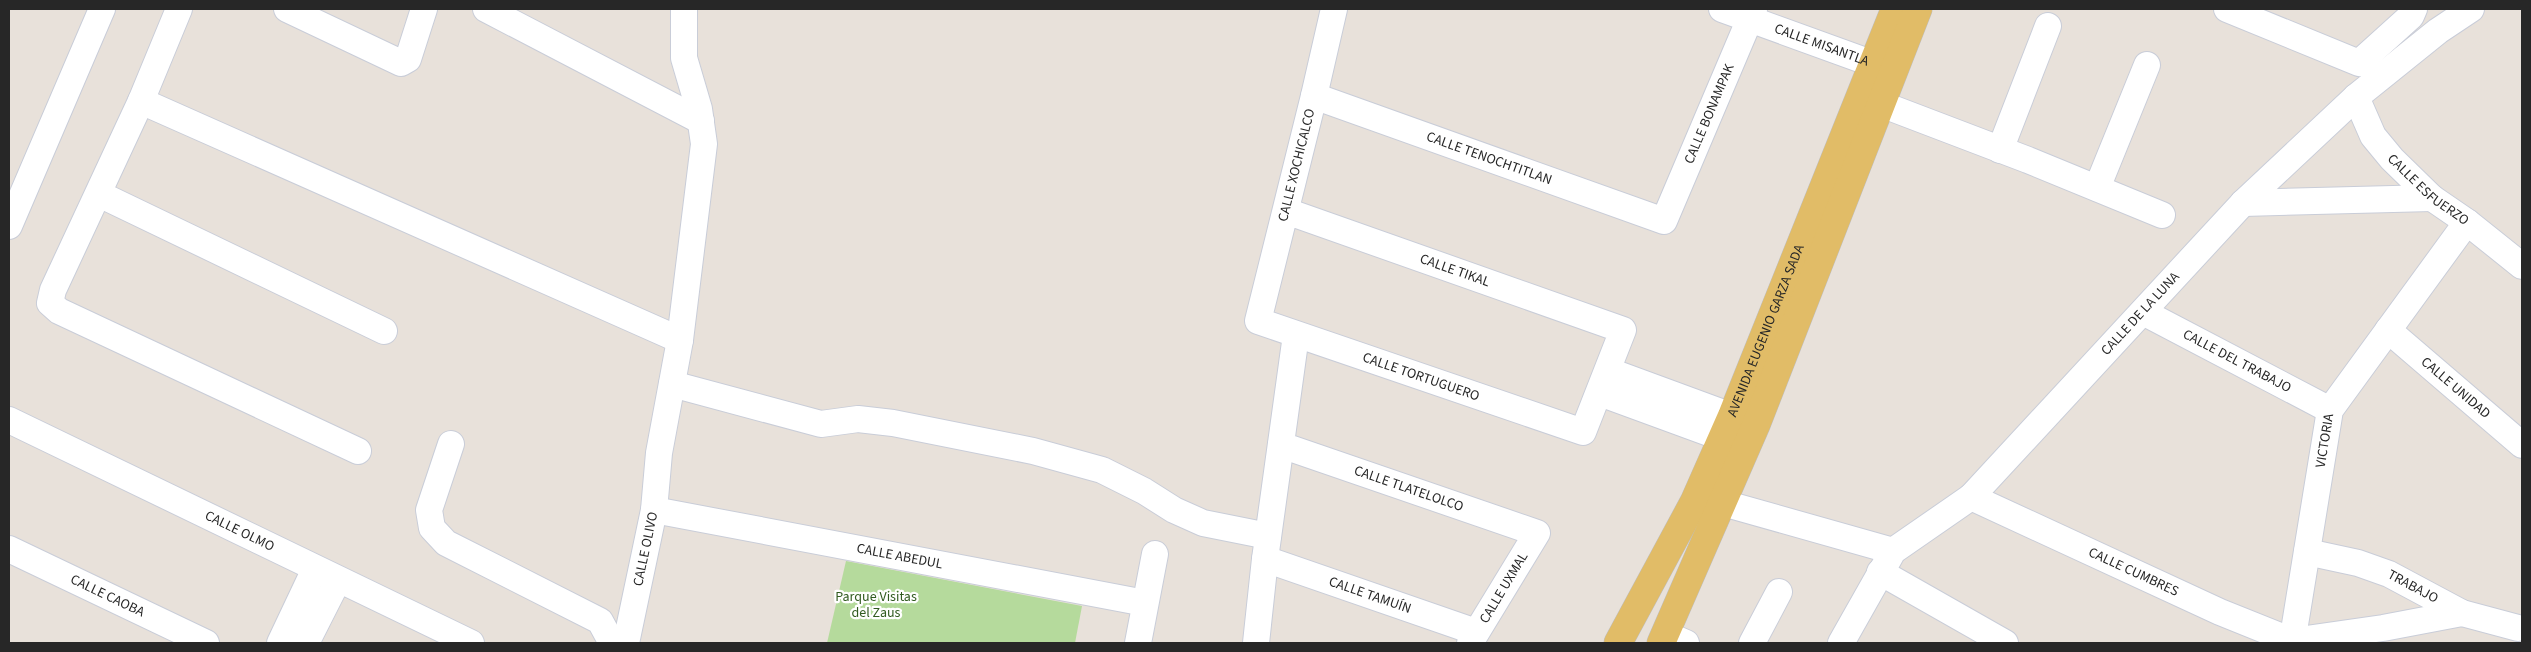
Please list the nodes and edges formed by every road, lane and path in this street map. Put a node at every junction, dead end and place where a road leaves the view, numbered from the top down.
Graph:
1 (102, 9) edge
2 (179, 9) edge
3 (286, 9) edge
4 (424, 9) edge
5 (486, 9) edge
6 (684, 9) edge
7 (1334, 9) edge
8 (1722, 9) edge
9 (1895, 9) edge
10 (1918, 9) edge
11 (2228, 9) edge
12 (2414, 9) edge
13 (2471, 9) edge
14 (1752, 14) edge
15 (2280, 19) edge
16 (2048, 26) dead end
17 (2147, 65) dead end
18 (1883, 68) junction
19 (1314, 96) junction
20 (2356, 97) junction
21 (141, 101) junction
22 (1881, 104) junction
23 (701, 121) junction
24 (2000, 150) junction
25 (2098, 188) junction
26 (99, 194) junction
27 (2432, 198) junction
28 (2243, 203) junction
29 (1286, 211) junction
30 (2162, 215) dead end
31 (1664, 221) joint
32 (2467, 222) junction
33 (9, 226) edge
34 (2522, 266) edge
35 (2143, 312) junction
36 (1258, 321) joint
37 (2388, 330) junction
38 (384, 331) dead end
39 (1296, 335) junction
40 (680, 340) junction
41 (1604, 382) junction
42 (672, 384) junction
43 (2330, 410) junction
44 (9, 420) edge
45 (1739, 431) junction
46 (452, 444) dead end
47 (1281, 445) junction
48 (2522, 446) edge
49 (358, 451) dead end
50 (1971, 497) junction
51 (1723, 503) junction
52 (654, 510) junction
53 (1537, 533) joint
54 (9, 548) edge
55 (1266, 548) junction
56 (2307, 552) junction
57 (1155, 554) dead end
58 (1887, 562) junction
59 (315, 570) junction
60 (338, 580) junction
61 (1779, 592) dead end
62 (1145, 603) junction
63 (2462, 613) junction
64 (2515, 632) edge
65 (1473, 638) edge
66 (1671, 640) edge
67 (206, 643) edge
68 (280, 643) edge
69 (306, 643) edge
70 (471, 643) edge
71 (612, 643) edge
72 (626, 643) edge
73 (1138, 643) edge
74 (1256, 643) edge
75 (1618, 643) edge
76 (1752, 643) edge
77 (1841, 643) edge
78 (2005, 643) edge
79 (2294, 643) edge

1 - 33 street
2 - 21 street
3 - 4 street
5 - 23 street
6 - 23 street, CALLE OLIVO
7 - 19 street, CALLE XOCHICALCO
8 - 14 street, CALLE MISANTLA
9 - 18 main road, AVENIDA EUGENIO GARZA SADA
10 - 18 main road, AVENIDA EUGENIO GARZA SADA
11 - 15 street
12 - 15 street
13 - 20 street, CALLE DE LA LUNA
14 - 18 street, CALLE MISANTLA
14 - 31 street, CALLE BONAMPAK
16 - 24 street
17 - 25 street
18 - 22 main road, AVENIDA EUGENIO GARZA SADA
18 - 45 main road, AVENIDA EUGENIO GARZA SADA
19 - 29 street, CALLE XOCHICALCO
19 - 31 street, CALLE TENOCHTITLAN
20 - 27 street, CALLE ESFUERZO
20 - 28 street, CALLE DE LA LUNA
21 - 26 street
21 - 40 street
22 - 24 street
22 - 45 main road, AVENIDA EUGENIO GARZA SADA
23 - 40 street, CALLE OLIVO
24 - 25 street
25 - 30 street
26 - 38 street
26 - 49 street
27 - 28 street
27 - 32 street, CALLE ESFUERZO
28 - 35 street, CALLE DE LA LUNA
29 - 36 street, CALLE XOCHICALCO
29 - 41 street, CALLE TIKAL
32 - 34 street, CALLE ESFUERZO
32 - 37 street, VICTORIA
35 - 43 street, CALLE DEL TRABAJO
35 - 50 street, CALLE DE LA LUNA
36 - 39 street, CALLE TORTUGUERO
37 - 43 street, VICTORIA
37 - 48 street, CALLE UNIDAD
39 - 41 street, CALLE TORTUGUERO
39 - 47 street
40 - 42 street, CALLE OLIVO
41 - 45 street
42 - 52 street, CALLE OLIVO
42 - 55 street, CALLE TAMUÍN
43 - 56 street, VICTORIA
44 - 59 street, CALLE OLMO
45 - 51 main road, AVENIDA EUGENIO GARZA SADA
45 - 75 main road, AVENIDA EUGENIO GARZA SADA
46 - 71 street
47 - 53 street, CALLE TLATELOLCO
47 - 55 street
50 - 58 street, CALLE DE LA LUNA
50 - 79 street, CALLE CUMBRES
51 - 58 street
51 - 66 main road, AVENIDA EUGENIO GARZA SADA
52 - 62 street, CALLE ABEDUL
52 - 72 street, CALLE OLIVO
53 - 65 street, CALLE UXMAL
54 - 67 street, CALLE CAOBA
55 - 65 street, CALLE TAMUÍN
55 - 74 street
56 - 63 street, TRABAJO
56 - 79 street, VICTORIA
57 - 62 street
58 - 77 street, CALLE DE LA LUNA
58 - 78 street
59 - 60 street, CALLE OLMO
59 - 68 street
60 - 69 street
60 - 70 street, CALLE OLMO
61 - 76 street
62 - 73 street
63 - 64 street, TRABAJO
63 - 79 street

